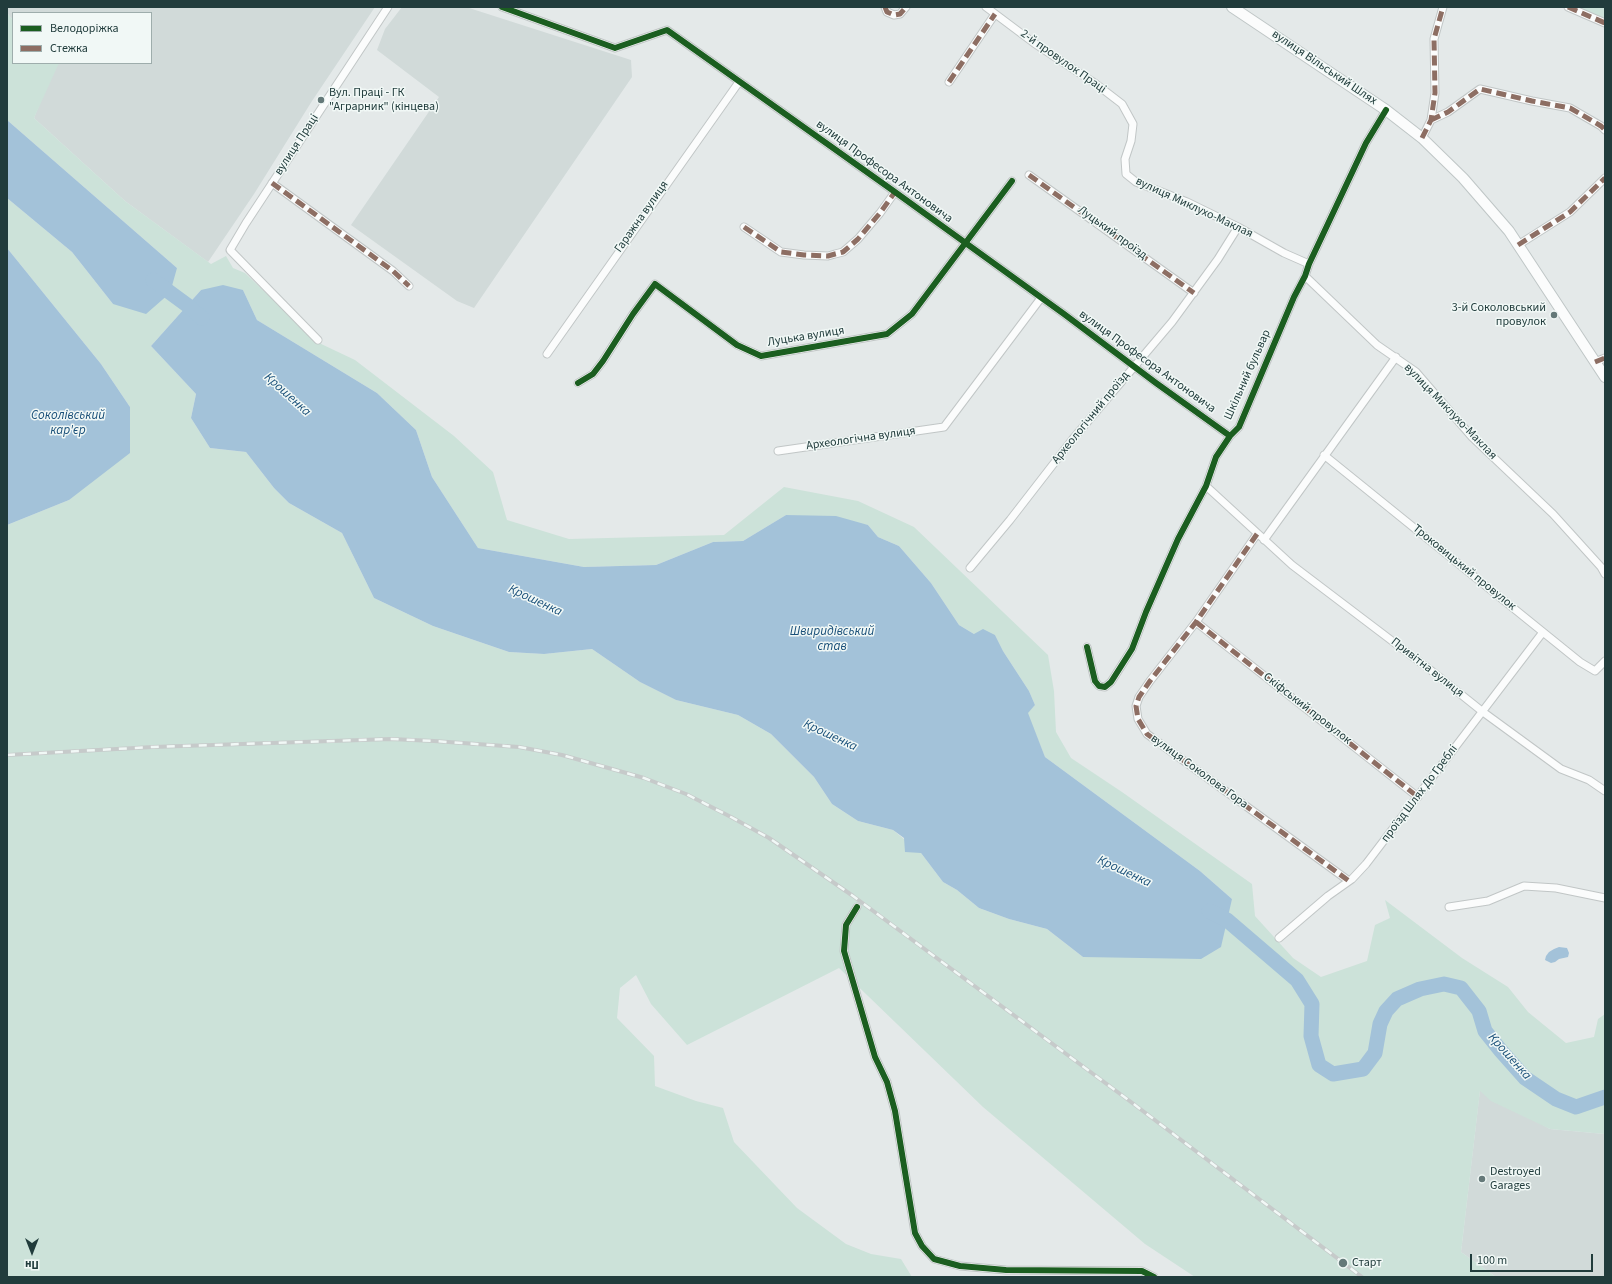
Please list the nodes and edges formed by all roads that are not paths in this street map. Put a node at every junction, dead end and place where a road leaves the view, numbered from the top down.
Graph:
1 (388, 7) edge
2 (502, 7) edge
3 (885, 7) edge
4 (906, 7) edge
5 (986, 7) edge
6 (1232, 7) edge
7 (1443, 7) edge
8 (1568, 7) edge
9 (995, 14) junction
10 (1605, 23) edge
11 (739, 82) junction
12 (949, 82) dead end
13 (1386, 110) junction
14 (1431, 120) junction
15 (1132, 124) joint
16 (1605, 130) edge
17 (1422, 138) junction
18 (1030, 175) dead end
19 (1605, 178) edge
20 (1012, 181) dead end
21 (272, 184) junction
22 (895, 192) junction
23 (744, 227) dead end
24 (1238, 227) junction
25 (966, 244) junction
26 (1518, 245) junction
27 (1309, 264) junction
28 (1305, 276) junction
29 (409, 286) dead end
30 (1194, 293) junction
31 (1042, 298) junction
32 (318, 340) dead end
33 (547, 354) dead end
34 (1396, 357) junction
35 (1605, 358) edge
36 (1595, 362) junction
37 (1134, 366) junction
38 (1605, 377) edge
39 (578, 383) dead end
40 (1230, 436) junction
41 (778, 451) dead end
42 (1324, 455) junction
43 (1206, 486) junction
44 (1257, 534) junction
45 (1264, 540) junction
46 (970, 568) dead end
47 (1605, 574) edge
48 (1196, 622) junction
49 (1543, 632) junction
50 (1087, 647) dead end
51 (1605, 661) edge
52 (1483, 712) junction
53 (1605, 791) edge
54 (1418, 796) junction
55 (1349, 882) junction
56 (1605, 898) edge
57 (857, 907) dead end
58 (1450, 907) dead end
59 (1279, 938) dead end
60 (1154, 1277) edge

1 - 21 street, вулиця Праці
2 - 11 street, вулиця Професора Антоновича
3 - 4 street
5 - 9 street, 2-й провулок Праці
6 - 13 street, вулиця Вільський Шлях
7 - 14 street
8 - 10 street
9 - 12 street
9 - 15 street, 2-й провулок Праці
11 - 22 street, вулиця Професора Антоновича
11 - 33 street, Гаражна вулиця
13 - 17 street, вулиця Вільський Шлях
13 - 27 street, Шкільний бульвар
14 - 16 street
14 - 17 street
15 - 24 street, вулиця Миклухо-Маклая
17 - 26 street, вулиця Вільський Шлях
18 - 30 street, Луцький проїзд
19 - 26 street
20 - 25 street, Луцька вулиця
21 - 29 street, вулиця Праці
21 - 32 street, вулиця Праці
22 - 23 street
22 - 25 street, вулиця Професора Антоновича
24 - 27 street, вулиця Миклухо-Маклая
24 - 30 street, Археологічний проїзд
25 - 31 street, вулиця Професора Антоновича
25 - 39 street, Луцька вулиця
26 - 36 street, вулиця Вільський Шлях
27 - 28 street, Шкільний бульвар
28 - 34 street, вулиця Миклухо-Маклая
28 - 40 street, Шкільний бульвар
30 - 37 street, Археологічний проїзд
31 - 37 street, вулиця Професора Антоновича
31 - 41 street, Археологічна вулиця
34 - 42 street
34 - 47 street, вулиця Миклухо-Маклая
35 - 36 street
36 - 38 street, вулиця Вільський Шлях
37 - 40 street, вулиця Професора Антоновича
37 - 46 street, Археологічний проїзд
40 - 43 street, Шкільний бульвар
42 - 45 street
42 - 49 street, Троковицький провулок
43 - 44 street
43 - 50 street, Шкільний бульвар
44 - 45 street, Привітна вулиця
44 - 48 street, вулиця Соколова Гора
45 - 52 street, Привітна вулиця
48 - 54 street, Скіфський провулок
48 - 55 street, вулиця Соколова Гора
49 - 51 street, Троковицький провулок
49 - 52 street, проїзд Шлях До Греблі
52 - 53 street, Привітна вулиця
52 - 54 street, проїзд Шлях До Греблі
54 - 55 street, проїзд Шлях До Греблі
55 - 59 street, проїзд Шлях До Греблі
56 - 58 street
57 - 60 street

